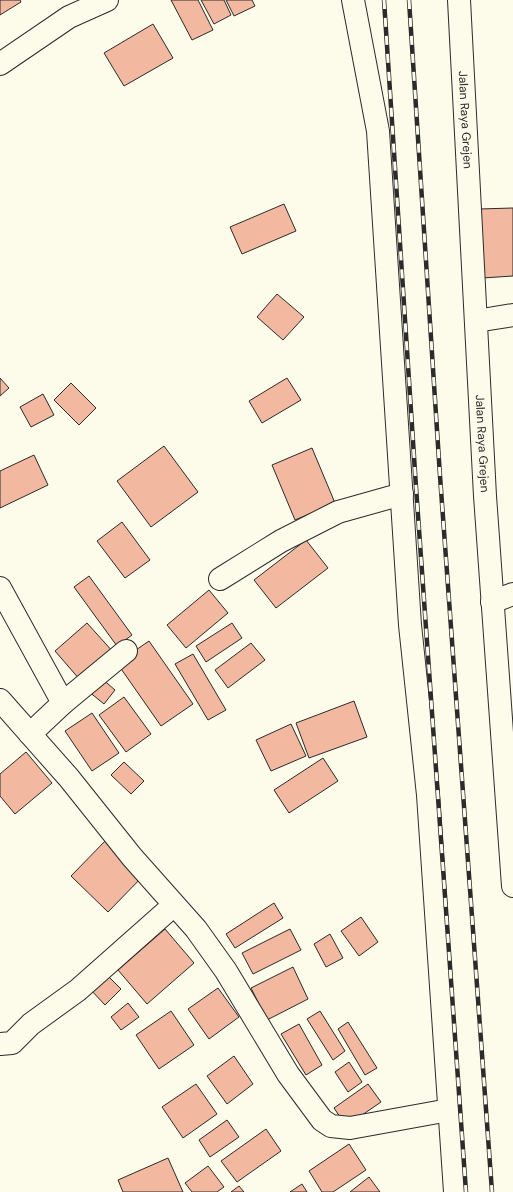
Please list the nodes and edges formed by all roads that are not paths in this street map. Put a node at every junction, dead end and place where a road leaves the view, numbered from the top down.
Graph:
1 (107, 0) edge
2 (353, 0) edge
3 (459, 0) edge
4 (0, 64) edge
5 (513, 315) edge
6 (476, 321) junction
7 (402, 494) junction
8 (220, 580) dead end
9 (0, 588) edge
10 (513, 594) edge
11 (492, 602) junction
12 (126, 651) dead end
13 (0, 700) edge
14 (63, 703) junction
15 (30, 734) junction
16 (513, 886) edge
17 (174, 905) junction
18 (0, 1044) edge
19 (449, 1110) junction
20 (455, 1192) edge

1 - 4 street
2 - 7 street
3 - 6 street, Jalan Raya Grejen
5 - 6 street
6 - 11 street, Jalan Raya Grejen
7 - 8 street
7 - 19 street
9 - 14 street
10 - 11 street
11 - 16 street, Jalan Raya Grejen
12 - 14 street
13 - 15 street
14 - 15 street
15 - 17 street
17 - 18 street
17 - 19 street
19 - 20 street

